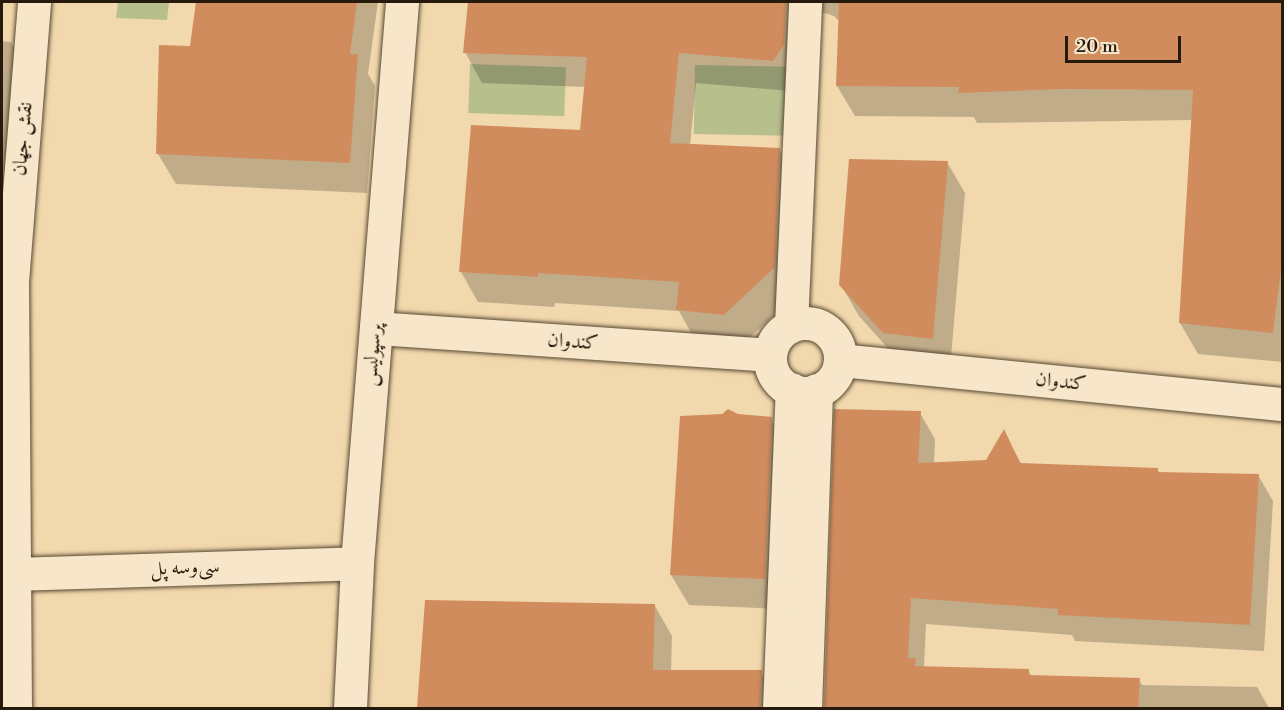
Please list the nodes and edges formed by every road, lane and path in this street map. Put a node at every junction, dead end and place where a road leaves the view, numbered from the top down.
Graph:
1 (34, 2) edge
2 (402, 2) edge
3 (805, 2) edge
4 (826, 2) edge
5 (8, 245) edge
6 (802, 325) junction
7 (376, 328) junction
8 (770, 356) junction
9 (840, 360) junction
10 (804, 390) junction
11 (1282, 404) edge
12 (357, 562) junction
13 (14, 574) junction
14 (15, 708) edge
15 (350, 708) edge
16 (779, 708) edge
17 (805, 708) edge

1 - 5 street, نقش جهان
2 - 7 street, پرسپولیس
3 - 6 street
4 - 6 street
5 - 13 street, نقش جهان
6 - 8 street
6 - 9 street
7 - 8 street, کندوان
7 - 12 street, پرسپولیس
8 - 10 street
9 - 10 street
9 - 11 street, کندوان
10 - 16 street
10 - 17 street
12 - 13 street, سی‌وسه پل
12 - 15 street, پرسپولیس
13 - 14 street, نقش جهان

